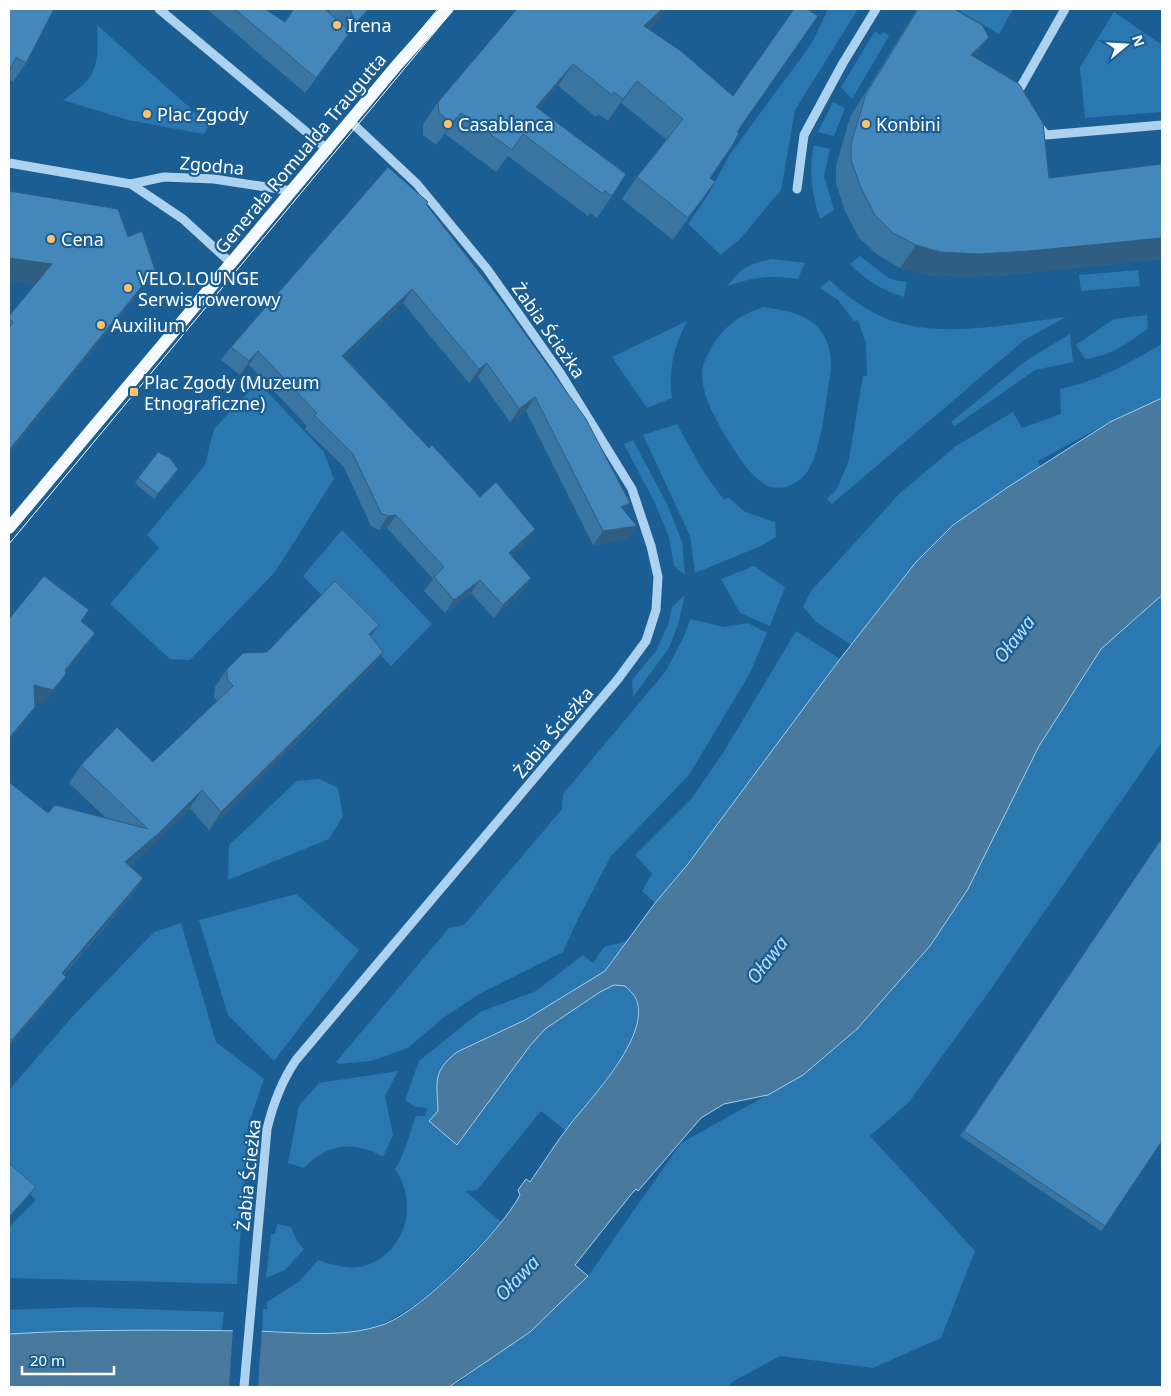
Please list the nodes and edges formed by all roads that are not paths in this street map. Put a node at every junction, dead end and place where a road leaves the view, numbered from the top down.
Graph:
1 (159, 9) edge
2 (447, 9) edge
3 (876, 9) edge
4 (1065, 9) edge
5 (1021, 105) edge
6 (1034, 120) edge
7 (351, 122) junction
8 (1162, 124) edge
9 (328, 150) junction
10 (9, 163) edge
11 (130, 184) junction
12 (797, 189) dead end
13 (292, 191) junction
14 (231, 263) junction
15 (9, 528) edge
16 (244, 1387) edge

1 - 9 street
2 - 7 main road, Generała Romualda Traugutta
3 - 12 street
4 - 5 street
6 - 8 street
7 - 9 main road, Generała Romualda Traugutta
7 - 16 street, Żabia Ścieżka
9 - 13 main road, Generała Romualda Traugutta
10 - 11 street, Zgodna
11 - 13 street, Zgodna
11 - 14 street, Zgodna
13 - 14 main road, Generała Romualda Traugutta
14 - 15 main road, Generała Romualda Traugutta

